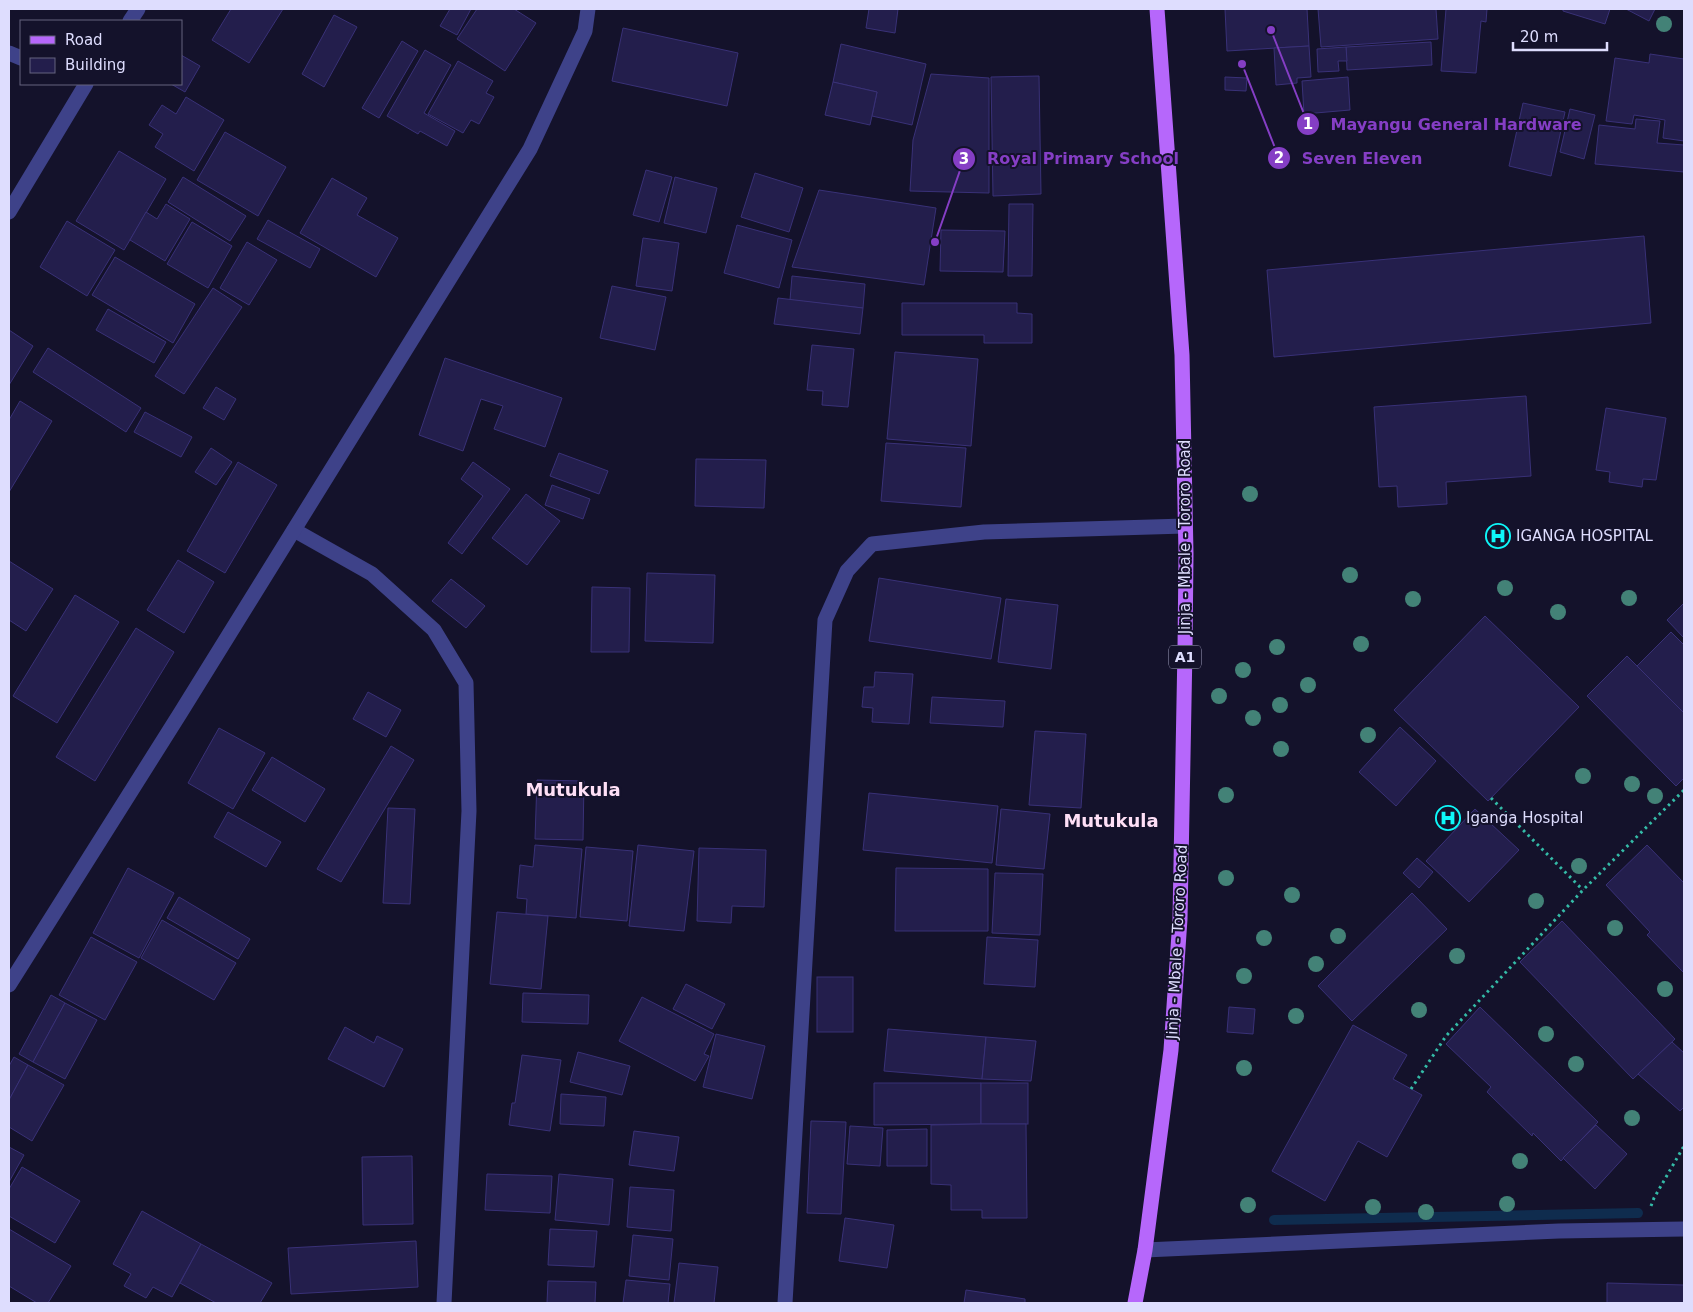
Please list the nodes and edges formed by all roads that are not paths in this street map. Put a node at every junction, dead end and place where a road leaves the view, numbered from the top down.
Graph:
1 (138, 9) edge
2 (588, 9) edge
3 (1157, 9) edge
4 (131, 20) edge
5 (85, 85) edge
6 (9, 212) edge
7 (1185, 526) junction
8 (294, 530) junction
9 (9, 985) edge
10 (1684, 1229) edge
11 (1145, 1250) junction
12 (444, 1303) edge
13 (785, 1303) edge
14 (1135, 1303) edge

1 - 4 street
2 - 8 street
3 - 7 main road, Jinja - Mbale - Tororo Road / A1
5 - 6 street
7 - 11 main road, Jinja - Mbale - Tororo Road / A1
7 - 13 street
8 - 9 street
8 - 12 street
10 - 11 street
11 - 14 main road, Jinja - Mbale - Tororo Road / A1

